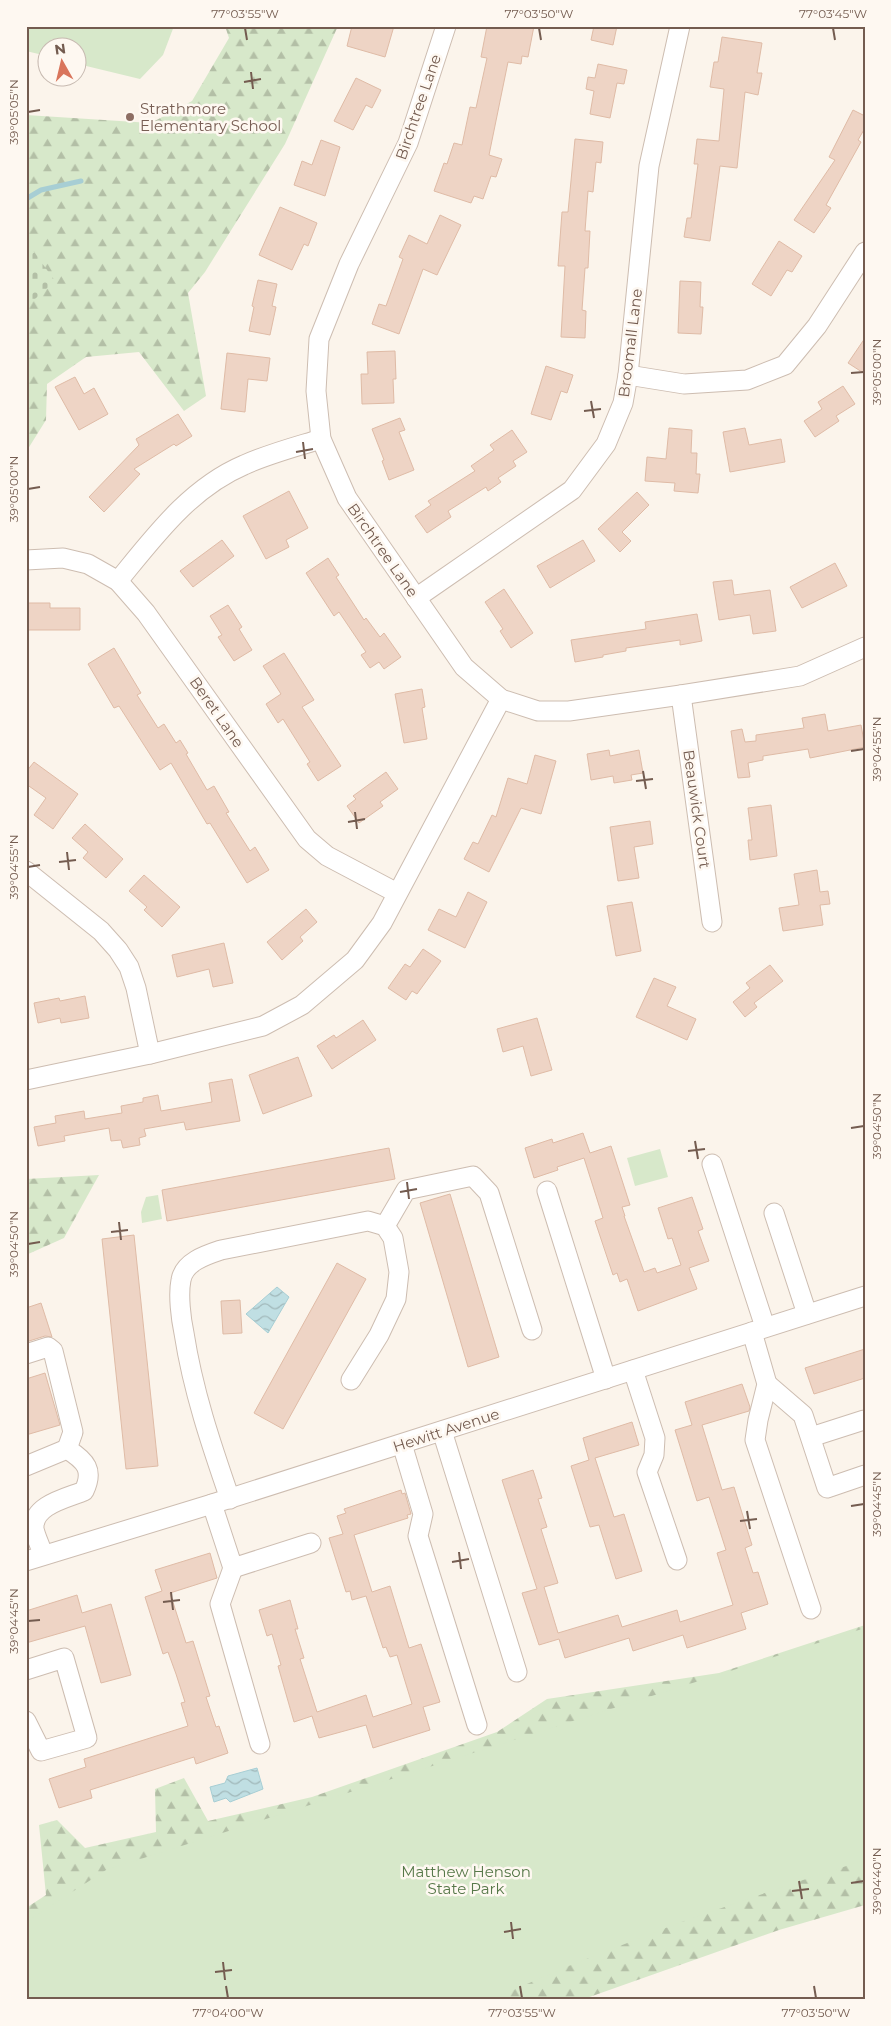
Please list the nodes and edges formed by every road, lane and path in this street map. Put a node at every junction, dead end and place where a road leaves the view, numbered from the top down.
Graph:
1 (446, 26) edge
2 (680, 26) edge
3 (865, 252) edge
4 (628, 375) junction
5 (321, 439) junction
6 (26, 560) edge
7 (118, 581) junction
8 (416, 598) junction
9 (864, 648) edge
10 (682, 695) junction
11 (501, 699) junction
12 (26, 871) edge
13 (397, 893) junction
14 (712, 922) dead end
15 (150, 1054) junction
16 (26, 1080) edge
17 (712, 1164) dead end
18 (547, 1192) dead end
19 (774, 1213) dead end
20 (385, 1226) junction
21 (865, 1296) edge
22 (807, 1314) junction
23 (532, 1330) dead end
24 (759, 1330) junction
25 (26, 1354) edge
26 (633, 1370) junction
27 (606, 1379) junction
28 (351, 1380) dead end
29 (767, 1384) junction
30 (864, 1420) dead end
31 (442, 1431) junction
32 (811, 1437) junction
33 (402, 1444) junction
34 (67, 1449) junction
35 (26, 1466) edge
36 (865, 1475) edge
37 (221, 1502) junction
38 (311, 1543) dead end
39 (35, 1558) edge
40 (676, 1560) dead end
41 (233, 1568) junction
42 (811, 1609) dead end
43 (26, 1670) edge
44 (517, 1672) dead end
45 (26, 1721) edge
46 (477, 1725) dead end
47 (260, 1744) dead end

1 - 5 street, Birchtree Lane
2 - 4 street, Broomall Lane
3 - 4 street
4 - 8 street, Broomall Lane
5 - 7 street
5 - 8 street, Birchtree Lane
6 - 7 street, Beret Lane
7 - 13 street, Beret Lane
8 - 11 street, Birchtree Lane
9 - 10 street, Birchtree Lane
10 - 11 street, Birchtree Lane
10 - 14 street, Beauwick Court
11 - 13 street
12 - 15 street
13 - 15 street
15 - 16 street
17 - 24 street
18 - 27 street
19 - 22 street
20 - 23 street
20 - 28 street
20 - 37 street
21 - 22 street, Hewitt Avenue
22 - 24 street, Hewitt Avenue
24 - 26 street, Hewitt Avenue
24 - 29 street
25 - 34 street
26 - 27 street, Hewitt Avenue
26 - 40 street
27 - 31 street, Hewitt Avenue
29 - 32 street
29 - 42 street
30 - 32 street
31 - 33 street, Hewitt Avenue
31 - 44 street
32 - 36 street
33 - 37 street, Hewitt Avenue
33 - 46 street
34 - 35 street
34 - 39 street
37 - 39 street, Hewitt Avenue
37 - 41 street
38 - 41 street
41 - 47 street
43 - 45 street

